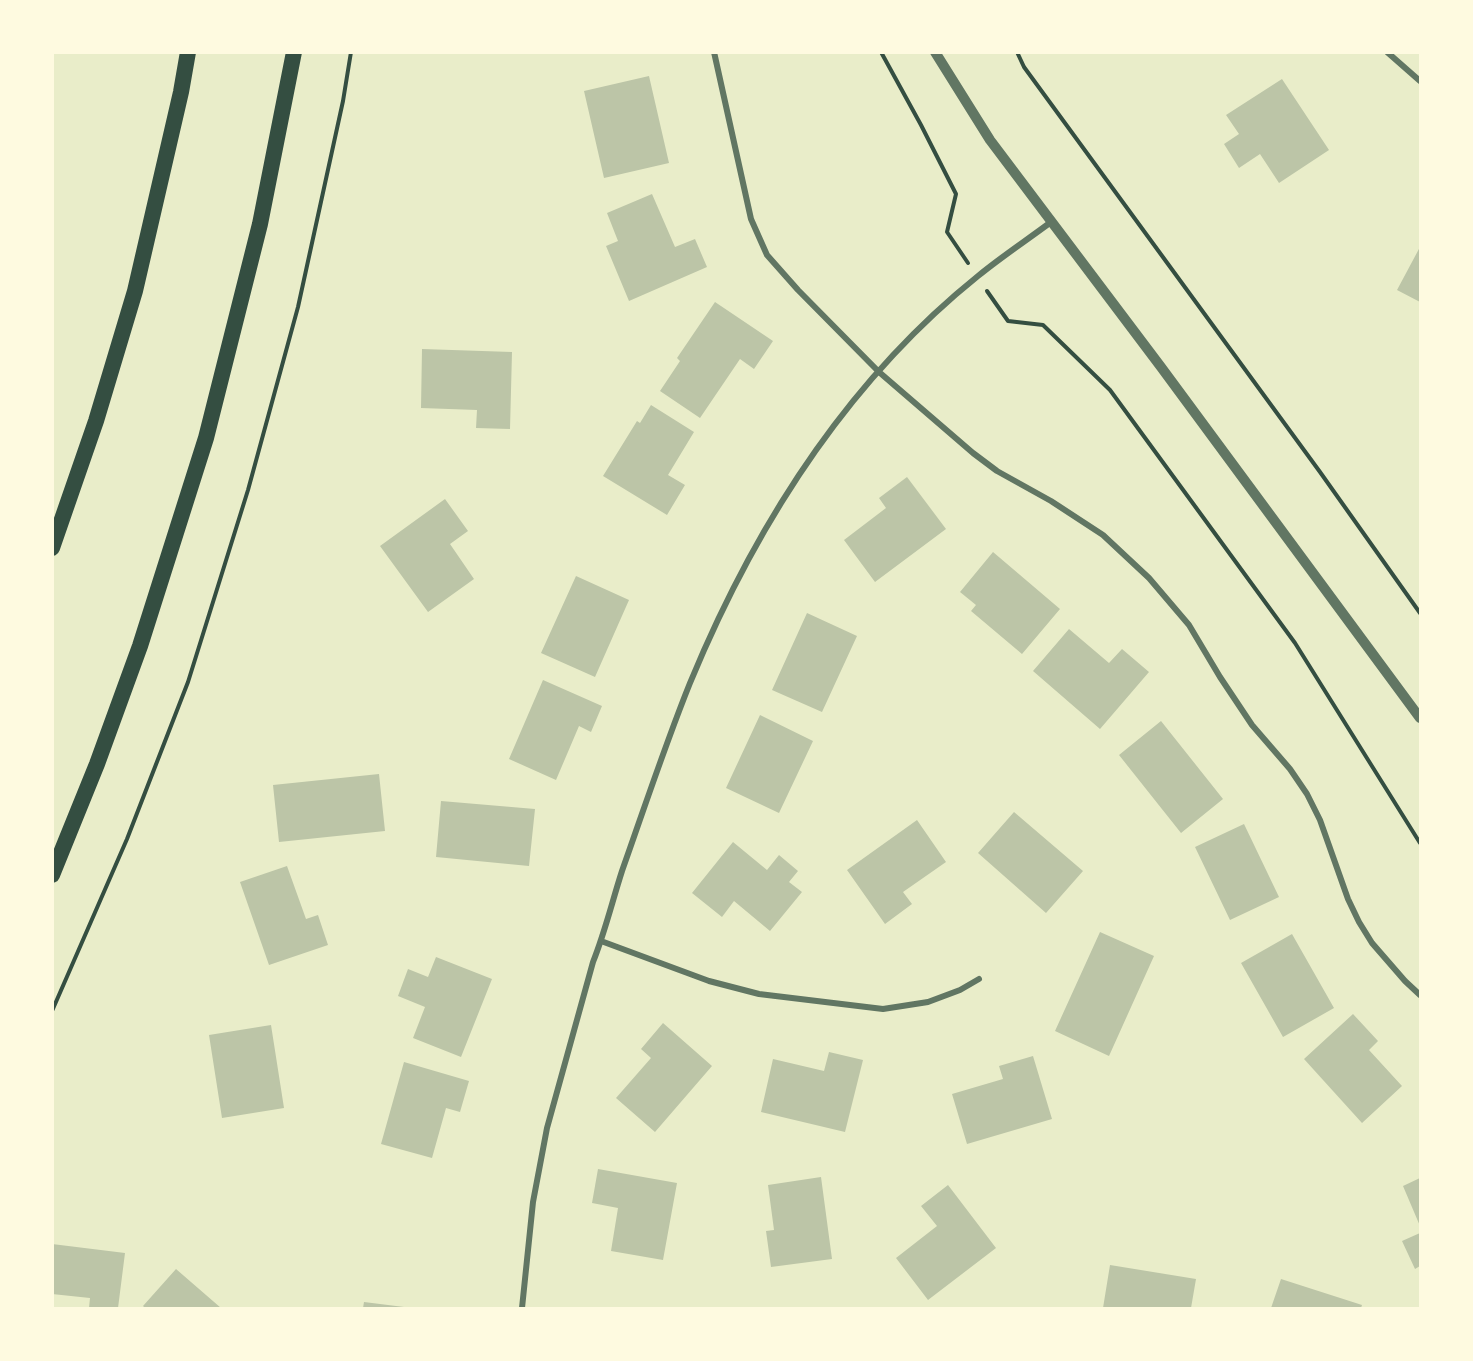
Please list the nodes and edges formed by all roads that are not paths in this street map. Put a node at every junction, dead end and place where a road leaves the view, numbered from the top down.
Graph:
1 (188, 52) edge
2 (294, 52) edge
3 (714, 52) edge
4 (935, 52) edge
5 (1387, 52) edge
6 (1420, 81) edge
7 (1051, 222) junction
8 (879, 372) junction
9 (52, 548) edge
10 (1420, 718) edge
11 (52, 875) edge
12 (601, 941) junction
13 (979, 979) dead end
14 (1420, 995) edge
15 (522, 1308) edge

1 - 9 highway
2 - 11 highway
3 - 8 street
4 - 7 street
5 - 6 street
7 - 8 street
7 - 10 street
8 - 12 street
8 - 14 street
12 - 13 street
12 - 15 street

